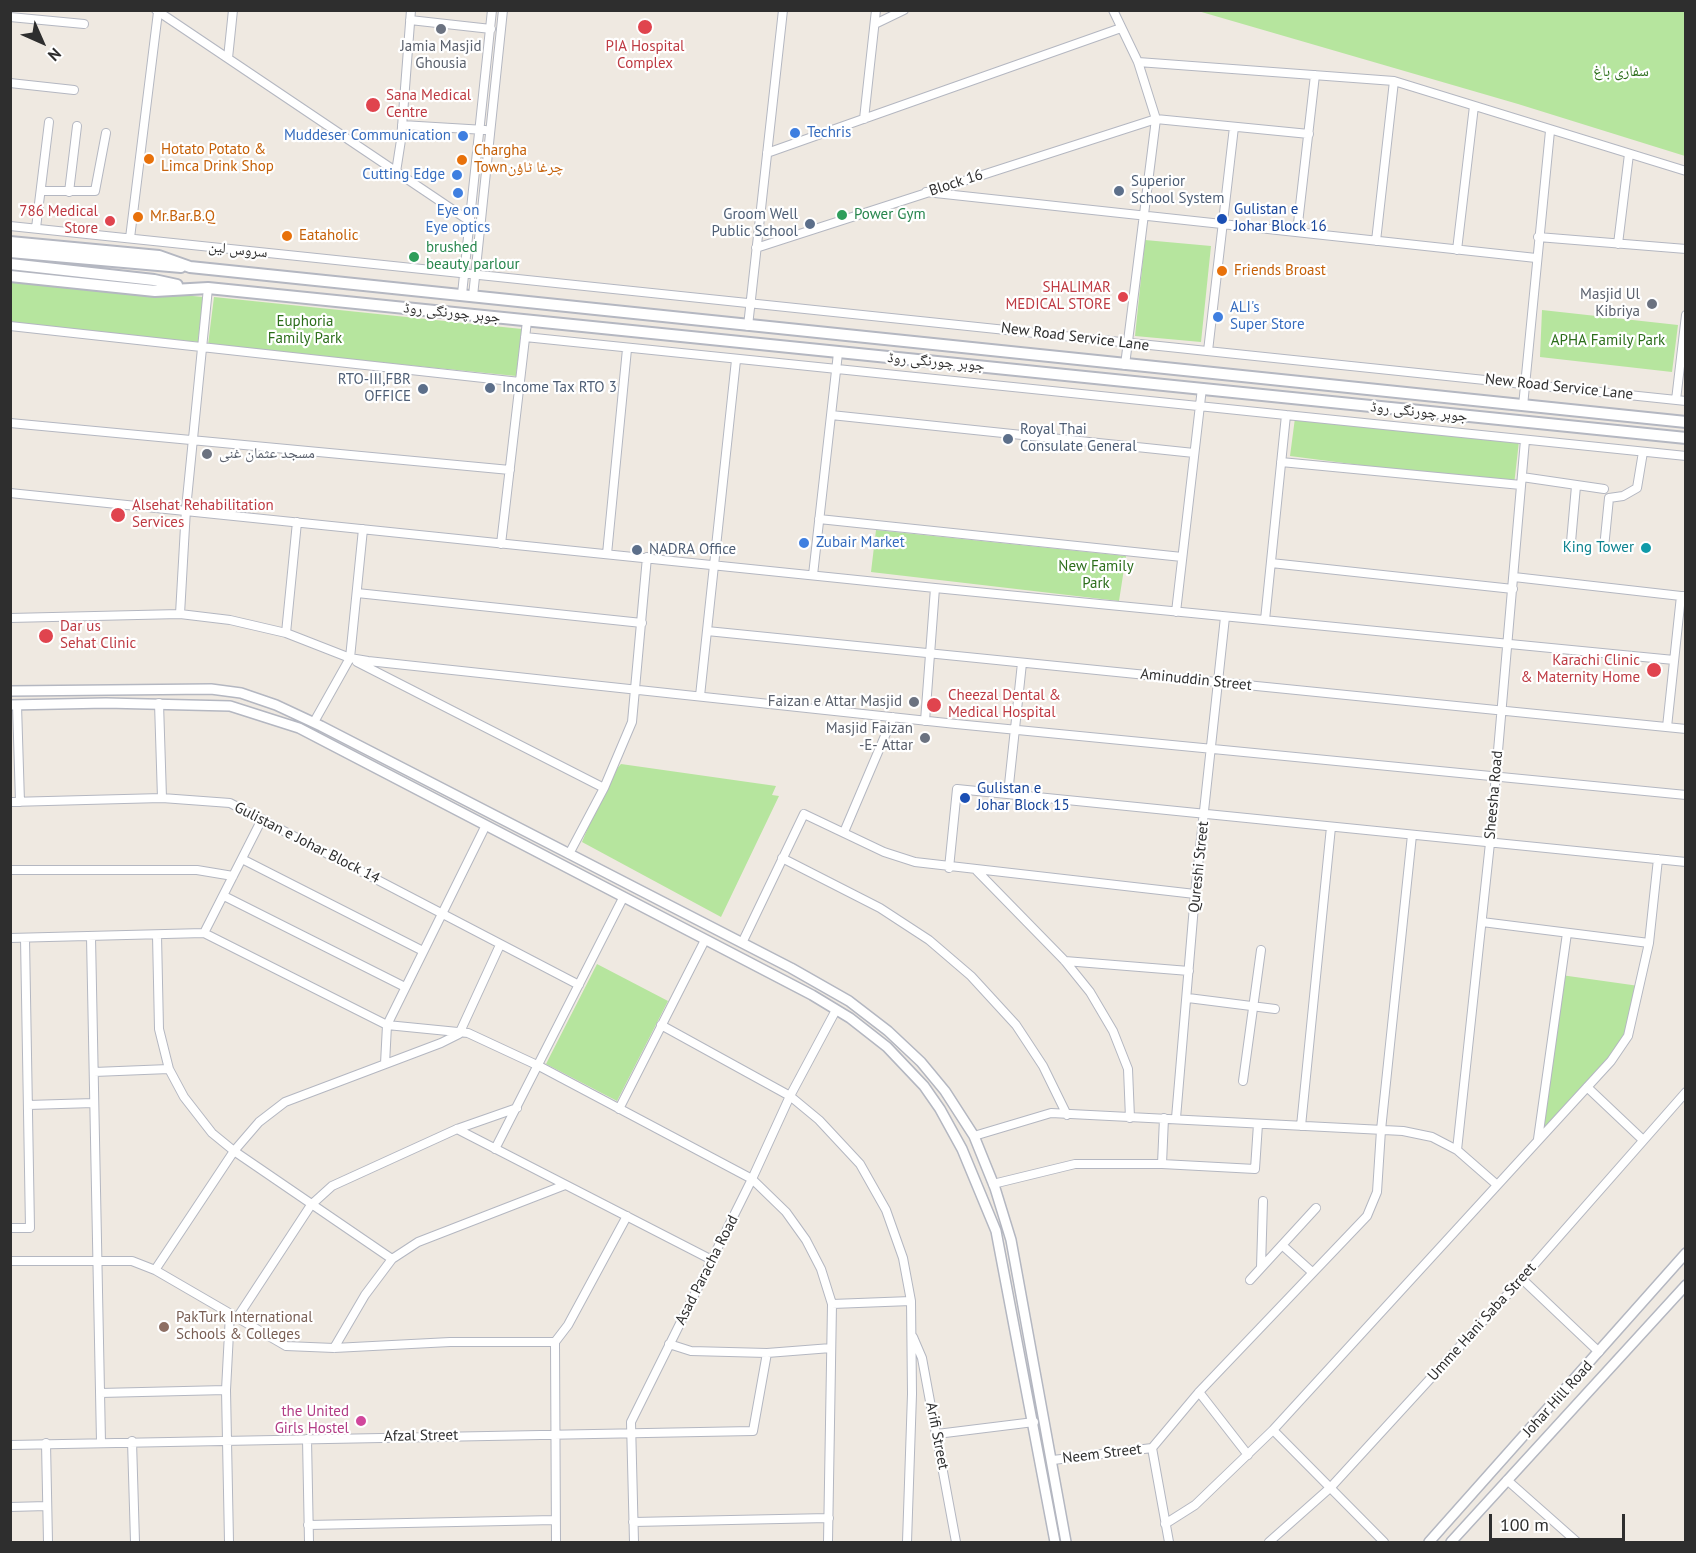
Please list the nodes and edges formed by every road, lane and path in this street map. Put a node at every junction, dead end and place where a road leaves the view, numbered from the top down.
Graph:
1 (233, 10) edge
2 (411, 10) edge
3 (492, 10) edge
4 (503, 10) edge
5 (783, 10) edge
6 (876, 10) edge
7 (904, 10) edge
8 (1113, 10) edge
9 (157, 11) edge
10 (10, 17) edge
11 (410, 20) junction
12 (84, 24) dead end
13 (875, 24) junction
14 (1121, 28) junction
15 (490, 29) junction
16 (228, 58) junction
17 (1138, 62) junction
18 (1315, 75) junction
19 (1394, 81) junction
20 (10, 83) edge
21 (74, 90) dead end
22 (1474, 106) junction
23 (864, 118) junction
24 (1156, 119) junction
25 (49, 122) dead end
26 (402, 125) junction
27 (77, 126) dead end
28 (1234, 127) junction
29 (480, 130) junction
30 (490, 130) junction
31 (1550, 131) junction
32 (106, 132) dead end
33 (1308, 134) junction
34 (766, 153) junction
35 (1629, 154) junction
36 (1686, 171) edge
37 (396, 172) junction
38 (41, 191) junction
39 (69, 192) junction
40 (926, 192) junction
41 (1144, 216) junction
42 (471, 222) junction
43 (1223, 224) junction
44 (10, 226) edge
45 (36, 228) junction
46 (1297, 232) junction
47 (1538, 237) junction
48 (130, 238) junction
49 (1376, 241) junction
50 (10, 242) edge
51 (1618, 244) junction
52 (756, 248) junction
53 (1686, 249) edge
54 (1457, 250) junction
55 (10, 252) edge
56 (1536, 258) junction
57 (10, 264) edge
58 (190, 267) junction
59 (465, 274) junction
60 (476, 275) junction
61 (10, 276) edge
62 (186, 288) junction
63 (208, 288) junction
64 (468, 295) junction
65 (750, 305) junction
66 (1686, 315) edge
67 (680, 318) junction
68 (527, 321) junction
69 (704, 321) junction
70 (10, 326) edge
71 (748, 326) junction
72 (679, 336) junction
73 (525, 337) junction
74 (702, 339) junction
75 (1128, 344) junction
76 (200, 347) junction
77 (627, 349) junction
78 (1208, 351) junction
79 (837, 353) junction
80 (736, 360) junction
81 (1125, 365) junction
82 (836, 371) junction
83 (520, 382) junction
84 (1524, 382) junction
85 (1202, 388) junction
86 (1676, 400) junction
87 (1686, 401) edge
88 (1199, 405) junction
89 (1523, 406) junction
90 (1286, 415) junction
91 (831, 416) junction
92 (1504, 421) junction
93 (1686, 422) edge
94 (10, 423) edge
95 (192, 438) junction
96 (1502, 438) junction
97 (1686, 438) edge
98 (1525, 440) junction
99 (1643, 452) junction
100 (1194, 453) junction
101 (1686, 456) edge
102 (1281, 462) junction
103 (510, 470) junction
104 (1522, 481) junction
105 (1576, 486) junction
106 (1604, 489) dead end
107 (10, 493) edge
108 (186, 509) junction
109 (819, 519) junction
110 (297, 522) junction
111 (363, 530) junction
112 (1571, 542) dead end
113 (501, 544) junction
114 (1604, 548) dead end
115 (607, 554) junction
116 (647, 557) junction
117 (1182, 557) junction
118 (1271, 563) junction
119 (715, 564) junction
120 (813, 574) junction
121 (1514, 578) junction
122 (935, 588) junction
123 (1513, 589) junction
124 (357, 593) junction
125 (1683, 596) edge
126 (1176, 612) junction
127 (180, 614) junction
128 (1225, 616) junction
129 (10, 618) edge
130 (1265, 620) junction
131 (642, 623) junction
132 (707, 631) junction
133 (286, 633) junction
134 (1508, 645) junction
135 (930, 653) junction
136 (350, 658) junction
137 (1674, 660) junction
138 (1022, 663) junction
139 (1218, 682) junction
140 (637, 689) junction
141 (10, 691) edge
142 (700, 696) junction
143 (159, 703) junction
144 (14, 705) edge
145 (1502, 711) junction
146 (893, 717) junction
147 (925, 721) junction
148 (314, 722) junction
149 (1667, 727) junction
150 (1015, 729) junction
151 (1686, 729) edge
152 (1211, 748) junction
153 (1496, 778) junction
154 (604, 788) junction
155 (1008, 794) junction
156 (1686, 795) edge
157 (162, 798) junction
158 (10, 802) edge
159 (20, 802) junction
160 (471, 804) junction
161 (1204, 814) junction
162 (464, 816) junction
163 (262, 819) junction
164 (485, 827) junction
165 (1331, 827) junction
166 (844, 832) junction
167 (1412, 835) junction
168 (1490, 843) junction
169 (569, 855) junction
170 (782, 858) junction
171 (242, 859) junction
172 (1658, 859) junction
173 (1686, 862) edge
174 (949, 868) junction
175 (10, 870) edge
176 (977, 871) junction
177 (233, 876) junction
178 (1195, 894) junction
179 (224, 896) junction
180 (623, 898) junction
181 (672, 907) junction
182 (443, 914) junction
183 (665, 920) junction
184 (1482, 922) junction
185 (204, 933) junction
186 (1567, 933) junction
187 (157, 935) junction
188 (91, 937) junction
189 (10, 938) edge
190 (25, 938) junction
191 (705, 940) junction
192 (742, 943) junction
193 (1648, 943) junction
194 (500, 945) junction
195 (1261, 950) dead end
196 (423, 951) junction
197 (1065, 961) junction
198 (1189, 972) junction
199 (579, 985) junction
200 (405, 987) junction
201 (1188, 998) junction
202 (1253, 1007) junction
203 (1275, 1009) dead end
204 (836, 1010) junction
205 (387, 1025) junction
206 (661, 1026) junction
207 (459, 1034) junction
208 (385, 1064) junction
209 (539, 1066) junction
210 (169, 1069) junction
211 (94, 1072) junction
212 (1243, 1081) dead end
213 (1587, 1087) junction
214 (1686, 1092) edge
215 (790, 1096) junction
216 (94, 1103) junction
217 (28, 1105) junction
218 (517, 1108) junction
219 (619, 1109) junction
220 (1067, 1115) junction
221 (1130, 1118) junction
222 (1164, 1118) junction
223 (1176, 1118) junction
224 (1258, 1124) junction
225 (1301, 1126) junction
226 (457, 1129) junction
227 (1381, 1130) junction
228 (974, 1136) junction
229 (1539, 1138) junction
230 (1643, 1140) junction
231 (495, 1149) junction
232 (1457, 1150) junction
233 (234, 1151) junction
234 (1161, 1164) junction
235 (752, 1179) junction
236 (993, 1184) junction
237 (1496, 1184) junction
238 (565, 1185) junction
239 (1263, 1201) dead end
240 (310, 1205) junction
241 (1316, 1208) dead end
242 (627, 1216) junction
243 (10, 1228) edge
244 (1282, 1245) junction
245 (1686, 1254) edge
246 (98, 1259) junction
247 (392, 1259) junction
248 (712, 1260) junction
249 (10, 1261) edge
250 (1261, 1267) junction
251 (155, 1270) junction
252 (1312, 1272) junction
253 (1522, 1279) junction
254 (1250, 1280) dead end
255 (1686, 1285) edge
256 (911, 1300) junction
257 (832, 1304) junction
258 (233, 1316) junction
259 (911, 1332) junction
260 (555, 1342) junction
261 (669, 1344) junction
262 (334, 1348) junction
263 (831, 1348) junction
264 (1599, 1352) junction
265 (767, 1353) junction
266 (226, 1390) junction
267 (1199, 1392) junction
268 (100, 1393) junction
269 (1034, 1422) junction
270 (1273, 1430) junction
271 (631, 1431) junction
272 (554, 1433) junction
273 (937, 1434) junction
274 (307, 1439) junction
275 (227, 1440) junction
276 (132, 1441) junction
277 (101, 1442) junction
278 (46, 1443) junction
279 (10, 1445) edge
280 (1152, 1448) junction
281 (1248, 1455) junction
282 (1053, 1460) junction
283 (1507, 1480) junction
284 (1331, 1487) junction
285 (47, 1506) junction
286 (10, 1507) edge
287 (829, 1518) junction
288 (555, 1520) junction
289 (633, 1522) junction
290 (1166, 1524) junction
291 (308, 1526) junction
292 (48, 1542) edge
293 (135, 1542) edge
294 (229, 1542) edge
295 (309, 1542) edge
296 (556, 1542) edge
297 (634, 1542) edge
298 (828, 1542) edge
299 (907, 1542) edge
300 (956, 1542) edge
301 (1055, 1542) edge
302 (1066, 1542) edge
303 (1169, 1542) edge
304 (1269, 1542) edge
305 (1384, 1542) edge
306 (1429, 1542) edge
307 (1451, 1542) edge
308 (1577, 1542) edge

1 - 16 street
2 - 11 street
3 - 15 street
4 - 30 street
5 - 34 street
6 - 13 street
7 - 13 street
8 - 14 street
9 - 16 street
9 - 48 street
10 - 12 street
11 - 15 street
11 - 26 street
13 - 23 street
14 - 17 street
14 - 23 street
15 - 29 street
16 - 37 street
17 - 18 street
17 - 24 street
18 - 19 street
18 - 33 street
19 - 22 street
19 - 49 street
20 - 21 street
22 - 31 street
22 - 54 street
23 - 34 street
24 - 28 street
24 - 40 street, Block 16
24 - 41 street
25 - 38 street
26 - 29 street
26 - 37 street
27 - 39 street
28 - 33 street
28 - 43 street
29 - 30 street
29 - 42 street
30 - 60 street
31 - 35 street
31 - 47 street
32 - 39 street
33 - 46 street
34 - 52 street
35 - 36 street
35 - 51 street
37 - 42 street
38 - 39 street
38 - 45 street
40 - 41 street
40 - 52 street, Block 16
41 - 43 street
41 - 75 street
42 - 59 street
43 - 46 street
43 - 78 street
44 - 45 street, سروس لین
45 - 48 street, سروس لین
46 - 49 street
47 - 51 street
47 - 56 street
48 - 59 street, سروس لین
49 - 54 street
50 - 58 main road, جوہر چورنگی روڈ
51 - 53 street
52 - 65 street
54 - 56 street
55 - 58 main road, جوہر چورنگی روڈ
56 - 84 street
57 - 62 main road, جوہر چورنگی روڈ
58 - 64 main road, جوہر چورنگی روڈ
59 - 60 street, New Road Service Lane
59 - 64 street
60 - 64 street
60 - 65 street, New Road Service Lane
61 - 62 main road, جوہر چورنگی روڈ
62 - 63 main road, جوہر چورنگی روڈ
63 - 68 main road, جوہر چورنگی روڈ
63 - 76 street
64 - 67 main road, جوہر چورنگی روڈ
65 - 71 street
65 - 75 street, New Road Service Lane
66 - 86 street
67 - 69 main road, جوہر چورنگی روڈ
67 - 72 main road
68 - 72 main road, جوہر چورنگی روڈ
68 - 73 street
69 - 71 main road, جوہر چورنگی روڈ
69 - 74 main road
70 - 76 street
71 - 81 main road, جوہر چورنگی روڈ
72 - 74 main road, جوہر چورنگی روڈ
73 - 77 street
73 - 83 street
74 - 79 main road, جوہر چورنگی روڈ
75 - 78 street, New Road Service Lane
75 - 81 street
76 - 83 street
76 - 95 street
77 - 80 street
77 - 115 street
78 - 84 street, New Road Service Lane
79 - 82 street
79 - 85 main road, جوہر چورنگی روڈ
80 - 82 street
80 - 119 street
81 - 89 main road, جوہر چورنگی روڈ
82 - 88 street
82 - 91 street
83 - 103 street
84 - 86 street, New Road Service Lane
84 - 89 street
85 - 88 street
85 - 92 main road, جوہر چورنگی روڈ
86 - 87 street, New Road Service Lane
88 - 90 street
88 - 100 street
89 - 93 main road, جوہر چورنگی روڈ
90 - 96 street
90 - 102 street
91 - 100 street
91 - 109 street
92 - 96 street
92 - 97 main road, جوہر چورنگی روڈ
94 - 95 street
95 - 103 street
95 - 108 street
96 - 98 street
98 - 99 street
98 - 104 street, Sheesha Road
99 - 101 street
99 - 114 street
100 - 117 street
102 - 104 street
102 - 118 street
103 - 113 street
104 - 105 street
104 - 121 street, Sheesha Road
105 - 106 street
105 - 112 street
107 - 108 street
108 - 110 street
108 - 127 street
109 - 117 street
109 - 120 street
110 - 111 street
110 - 133 street
111 - 113 street
111 - 124 street
113 - 115 street
115 - 116 street
116 - 119 street
116 - 131 street
117 - 126 street
118 - 123 street
118 - 130 street
119 - 120 street
119 - 132 street
120 - 122 street
121 - 123 street, Sheesha Road
121 - 125 street
122 - 126 street
122 - 135 street
123 - 134 street, Sheesha Road
124 - 131 street
124 - 136 street
125 - 137 street
126 - 128 street
127 - 129 street
127 - 133 street
128 - 130 street
128 - 139 street, Qureshi Street
130 - 134 street
131 - 140 street
132 - 135 street, Aminuddin Street
132 - 142 street
133 - 136 street
134 - 137 street
134 - 145 street, Sheesha Road
135 - 138 street, Aminuddin Street
135 - 147 street
136 - 140 street
136 - 148 street
136 - 154 street
137 - 149 street
138 - 139 street, Aminuddin Street
138 - 150 street
139 - 145 street, Aminuddin Street
139 - 152 street, Qureshi Street
140 - 142 street
140 - 154 street
141 - 148 street
142 - 146 street
143 - 144 street
143 - 157 street
143 - 162 street
144 - 159 street
145 - 149 street, Aminuddin Street
145 - 153 street, Sheesha Road
146 - 147 street
146 - 166 street
147 - 150 street
148 - 160 street
149 - 151 street, Aminuddin Street
150 - 152 street
150 - 155 street
152 - 153 street
152 - 161 street, Qureshi Street
153 - 156 street
153 - 168 street, Sheesha Road
154 - 169 street
155 - 161 street
155 - 174 street
157 - 159 street, Gulistan e Johar Block 14
157 - 163 street, Gulistan e Johar Block 14
158 - 159 street, Gulistan e Johar Block 14
160 - 162 street
160 - 169 street
161 - 165 street
161 - 178 street, Qureshi Street
162 - 164 street
163 - 171 street
163 - 182 street, Gulistan e Johar Block 14
164 - 180 street
164 - 182 street
165 - 167 street
165 - 225 street
166 - 170 street
166 - 174 street
167 - 168 street
167 - 227 street
168 - 172 street
168 - 184 street, Sheesha Road
169 - 181 street
170 - 192 street
170 - 220 street
171 - 177 street
171 - 196 street
172 - 173 street
172 - 193 street
174 - 176 street
175 - 177 street
176 - 178 street
176 - 197 street
177 - 179 street
178 - 198 street, Qureshi Street
179 - 185 street
179 - 200 street
180 - 183 street
180 - 199 street
181 - 183 street
181 - 192 street
182 - 194 street, Gulistan e Johar Block 14
182 - 196 street
183 - 191 street
184 - 186 street
184 - 232 street, Sheesha Road
185 - 187 street
185 - 205 street
186 - 193 street
186 - 229 street
187 - 188 street
187 - 210 street
188 - 190 street
188 - 211 street
189 - 190 street
190 - 217 street
191 - 204 street
191 - 206 street
192 - 228 street
193 - 213 street
194 - 199 street, Gulistan e Johar Block 14
194 - 207 street
195 - 202 street
196 - 200 street
197 - 198 street
197 - 221 street
198 - 201 street, Qureshi Street
199 - 209 street
200 - 205 street
201 - 202 street
201 - 223 street, Qureshi Street
202 - 203 street
202 - 212 street
204 - 215 street, Asad Paracha Road
204 - 269 street
205 - 207 street
205 - 208 street
206 - 215 street
206 - 219 street
207 - 208 street
207 - 209 street
208 - 233 street
209 - 218 street
209 - 219 street
210 - 211 street
210 - 233 street
211 - 216 street
213 - 229 street
213 - 230 street
214 - 230 street, Umme Hani Saba Street
215 - 235 street, Asad Paracha Road
215 - 256 street
216 - 217 street
216 - 246 street
217 - 243 street
218 - 226 street
218 - 231 street
219 - 235 street
220 - 221 street
220 - 228 street
221 - 222 street
222 - 223 street
222 - 234 street
223 - 224 street
224 - 225 street
224 - 234 street
225 - 227 street
226 - 231 street
226 - 240 street
227 - 232 street
227 - 252 street
228 - 236 street
229 - 237 street
230 - 253 street, Umme Hani Saba Street
231 - 238 street
232 - 237 street
233 - 240 street
233 - 251 street
234 - 236 street
235 - 248 street, Asad Paracha Road
235 - 257 street
236 - 282 street
237 - 270 street
238 - 242 street
238 - 247 street
239 - 250 street
240 - 247 street
240 - 258 street
241 - 244 street
242 - 248 street
242 - 260 street
244 - 250 street
244 - 252 street
245 - 264 street, Johar Hill Road
246 - 249 street
246 - 251 street
246 - 268 street
247 - 262 street
248 - 261 street, Asad Paracha Road
250 - 254 street
251 - 258 street
252 - 267 street
253 - 264 street
253 - 284 street, Umme Hani Saba Street
255 - 283 street, Johar Hill Road
256 - 257 street
256 - 259 street
257 - 263 street
258 - 262 street
258 - 266 street
259 - 273 street, Arifi Street
259 - 299 street
260 - 262 street
260 - 272 street
261 - 265 street
261 - 271 street, Asad Paracha Road
263 - 265 street
263 - 287 street
264 - 306 street, Johar Hill Road
265 - 271 street, Afzal Street
266 - 268 street
266 - 275 street
267 - 280 street
267 - 281 street
268 - 277 street
269 - 273 street
269 - 301 street
270 - 281 street
270 - 284 street
271 - 272 street, Afzal Street
271 - 289 street, Asad Paracha Road
272 - 274 street, Afzal Street
272 - 288 street
273 - 300 street, Arifi Street
274 - 275 street, Afzal Street
274 - 291 street
275 - 276 street, Afzal Street
275 - 294 street
276 - 277 street, Afzal Street
276 - 293 street
277 - 278 street, Afzal Street
278 - 279 street, Afzal Street
278 - 285 street
280 - 282 street, Neem Street
280 - 290 street
281 - 290 street
282 - 302 street
283 - 307 street, Johar Hill Road
283 - 308 street
284 - 304 street, Umme Hani Saba Street
284 - 305 street
285 - 286 street
285 - 292 street
287 - 289 street
287 - 298 street
288 - 291 street
288 - 296 street
289 - 297 street, Asad Paracha Road
290 - 303 street
291 - 295 street

